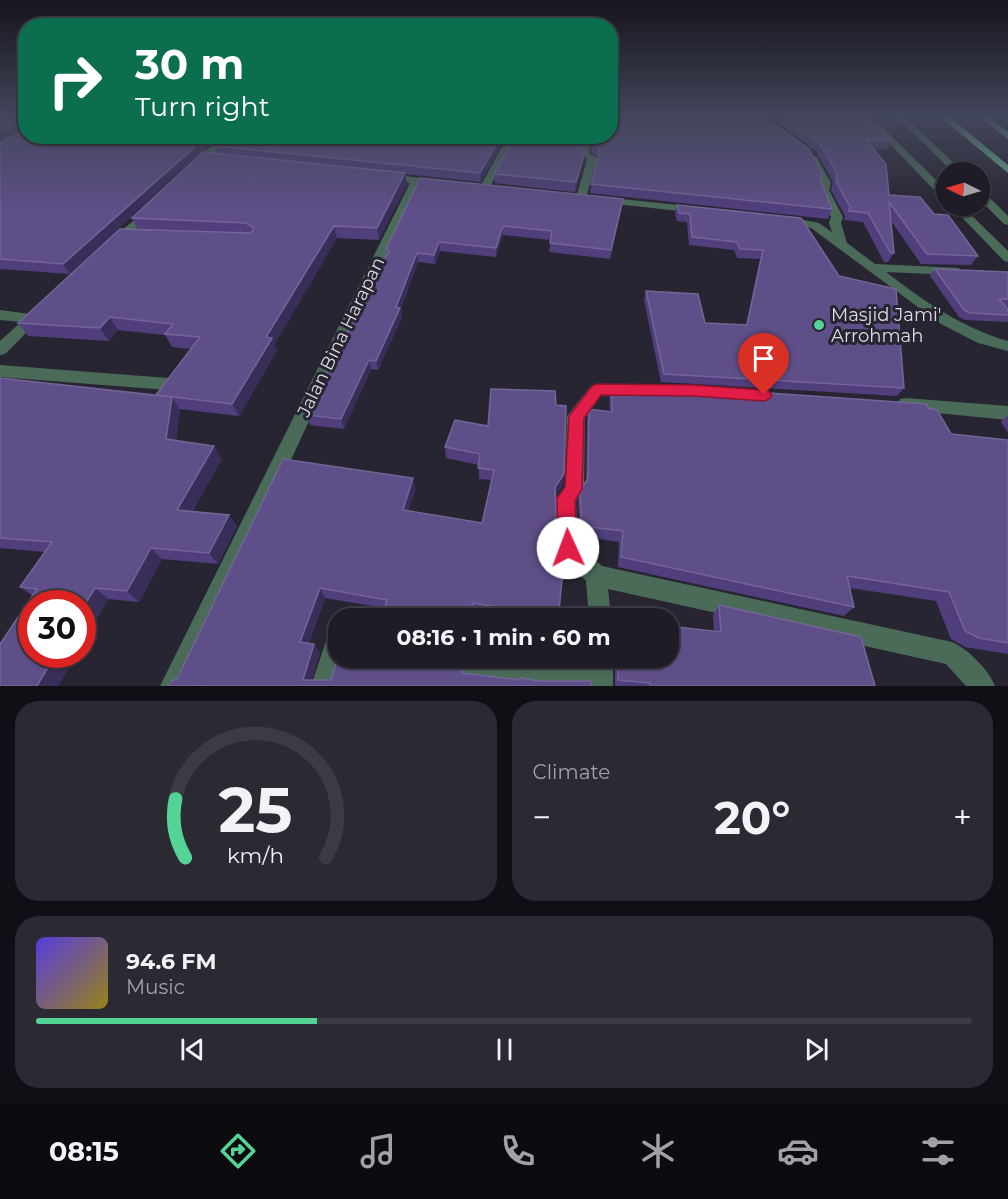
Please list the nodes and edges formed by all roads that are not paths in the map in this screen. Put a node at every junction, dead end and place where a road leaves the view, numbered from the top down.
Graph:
1 (220, 147) edge
2 (507, 147) edge
3 (585, 147) edge
4 (898, 147) edge
5 (932, 147) edge
6 (980, 147) edge
7 (807, 150) edge
8 (947, 162) edge
9 (1008, 170) edge
10 (189, 173) edge
11 (370, 175) edge
12 (417, 180) junction
13 (453, 185) edge
14 (936, 186) edge
15 (484, 189) edge
16 (156, 204) edge
17 (990, 204) edge
18 (705, 210) edge
19 (966, 216) edge
20 (772, 217) edge
21 (1008, 222) edge
22 (123, 235) junction
23 (143, 236) edge
24 (841, 244) junction
25 (107, 250) edge
26 (1008, 258) edge
27 (873, 268) junction
28 (963, 272) edge
29 (49, 304) edge
30 (0, 315) edge
31 (33, 319) junction
32 (1008, 346) edge
33 (0, 350) edge
34 (0, 370) edge
35 (168, 384) edge
36 (651, 390) edge
37 (894, 404) edge
38 (1008, 412) edge
39 (596, 576) junction
40 (599, 608) edge
41 (328, 668) edge
42 (492, 668) edge
43 (601, 668) edge
44 (601, 685) edge
45 (172, 686) edge
46 (323, 686) edge
47 (983, 686) edge

1 - 10 street
2 - 15 street
3 - 18 street
4 - 14 street
5 - 8 street
6 - 9 main road
7 - 24 street
11 - 12 street
12 - 13 street
12 - 45 street, Jalan Bina Harapan
16 - 22 street
17 - 21 street
19 - 26 street
20 - 24 street
22 - 23 street
22 - 25 street
24 - 27 street
27 - 28 street
27 - 32 street
29 - 31 street
30 - 31 street
31 - 33 street
34 - 35 street
36 - 39 street
37 - 38 street
39 - 40 street
39 - 47 street
41 - 46 street
42 - 44 street
43 - 44 street

